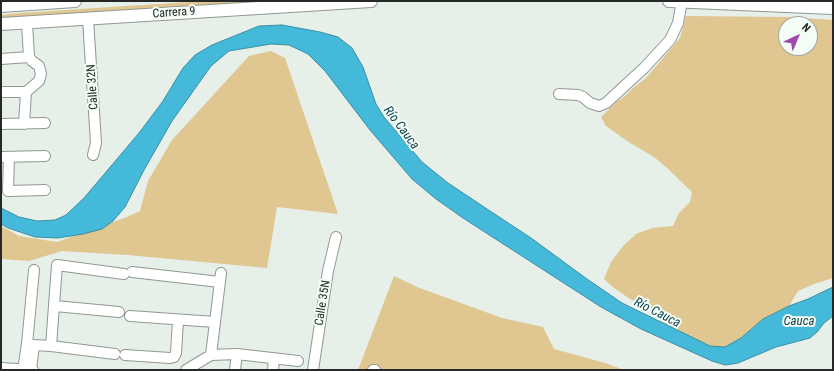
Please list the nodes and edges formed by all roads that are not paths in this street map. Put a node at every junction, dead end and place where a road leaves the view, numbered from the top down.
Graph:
1 (75, 1) edge
2 (371, 1) edge
3 (669, 1) edge
4 (682, 1) edge
5 (1, 6) edge
6 (833, 8) edge
7 (88, 19) junction
8 (27, 23) junction
9 (1, 24) edge
10 (29, 57) junction
11 (1, 59) edge
12 (1, 92) edge
13 (26, 92) junction
14 (559, 94) dead end
15 (45, 123) dead end
16 (1, 124) edge
17 (24, 124) junction
18 (93, 155) dead end
19 (45, 156) dead end
20 (5, 157) edge
21 (45, 190) dead end
22 (336, 237) dead end
23 (34, 270) dead end
24 (55, 306) junction
25 (119, 312) dead end
26 (130, 316) dead end
27 (178, 320) junction
28 (215, 322) junction
29 (30, 344) junction
30 (51, 346) junction
31 (115, 354) dead end
32 (237, 354) junction
33 (125, 355) dead end
34 (211, 355) junction
35 (274, 359) junction
36 (298, 361) dead end
37 (1, 368) edge
38 (27, 370) edge
39 (186, 370) edge
40 (235, 370) edge
41 (273, 370) edge
42 (313, 370) edge

1 - 5 main road
2 - 7 main road, Carrera 9
3 - 4 main road
4 - 6 main road
4 - 14 street
7 - 8 main road, Carrera 9
7 - 18 street, Calle 32N
8 - 9 main road, Carrera 9
8 - 10 street
10 - 11 street
10 - 13 street
12 - 13 street
13 - 17 street
15 - 17 street
16 - 17 street
19 - 20 street
20 - 21 street
22 - 42 street, Calle 35N
23 - 29 street
24 - 25 street
24 - 28 street
24 - 30 street
26 - 27 street
27 - 28 street
27 - 33 street
28 - 34 street
29 - 30 street
29 - 38 street
30 - 31 street
32 - 34 street
32 - 35 street
32 - 40 street
34 - 39 street
35 - 36 street
35 - 41 street
37 - 38 street

